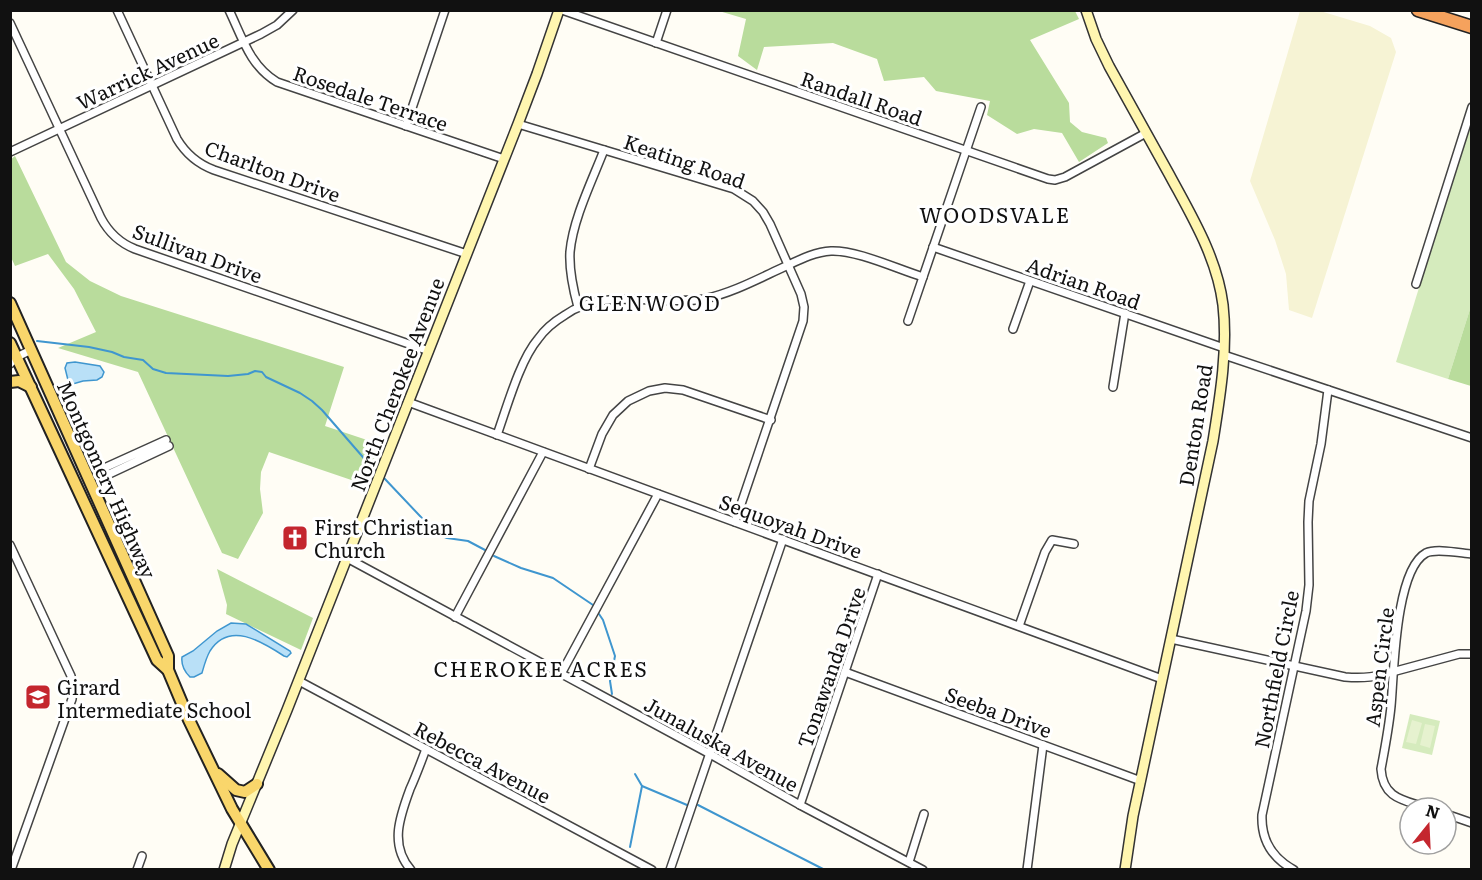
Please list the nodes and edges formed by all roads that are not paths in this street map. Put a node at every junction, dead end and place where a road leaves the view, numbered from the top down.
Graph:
1 (117, 10) edge
2 (229, 10) edge
3 (293, 10) edge
4 (445, 10) edge
5 (560, 10) edge
6 (667, 10) edge
7 (1086, 10) edge
8 (1418, 10) edge
9 (10, 23) edge
10 (1472, 27) edge
11 (244, 43) junction
12 (656, 44) junction
13 (152, 86) junction
14 (981, 107) dead end
15 (1472, 107) edge
16 (518, 124) junction
17 (406, 126) junction
18 (60, 129) junction
19 (1146, 133) junction
20 (604, 150) junction
21 (966, 150) junction
22 (10, 152) edge
23 (504, 159) junction
24 (933, 247) junction
25 (466, 254) junction
26 (789, 264) junction
27 (923, 278) junction
28 (1030, 280) junction
29 (1416, 284) dead end
30 (10, 303) edge
31 (578, 307) junction
32 (1125, 314) junction
33 (908, 321) dead end
34 (1013, 329) dead end
35 (10, 343) edge
36 (31, 350) junction
37 (429, 351) junction
38 (1224, 351) junction
39 (14, 361) edge
40 (10, 382) edge
41 (31, 387) junction
42 (1113, 387) dead end
43 (1328, 390) junction
44 (408, 402) junction
45 (771, 420) junction
46 (497, 435) junction
47 (1472, 438) edge
48 (167, 443) dead end
49 (543, 452) junction
50 (589, 469) junction
51 (93, 477) junction
52 (76, 485) junction
53 (658, 494) junction
54 (735, 522) junction
55 (783, 540) junction
56 (1074, 544) dead end
57 (10, 545) edge
58 (1472, 554) edge
59 (347, 558) junction
60 (878, 574) junction
61 (455, 617) junction
62 (1019, 626) junction
63 (1171, 639) junction
64 (1472, 654) edge
65 (1295, 666) junction
66 (168, 670) junction
67 (845, 672) junction
68 (1394, 672) junction
69 (561, 674) junction
70 (1162, 679) junction
71 (299, 681) junction
72 (1042, 745) junction
73 (426, 749) junction
74 (710, 754) junction
75 (213, 770) junction
76 (1141, 781) junction
77 (257, 784) junction
78 (1398, 798) edge
79 (800, 805) junction
80 (924, 814) dead end
81 (241, 824) junction
82 (142, 856) dead end
83 (909, 862) junction
84 (11, 870) edge
85 (137, 870) edge
86 (224, 870) edge
87 (269, 870) edge
88 (411, 870) edge
89 (652, 870) edge
90 (670, 870) edge
91 (923, 870) edge
92 (1027, 870) edge
93 (1125, 870) edge
94 (1294, 870) edge

1 - 13 street, Charlton Drive
2 - 11 street, Rosedale Terrace
3 - 11 street, Warrick Avenue
4 - 17 street
5 - 12 street, Randall Road
5 - 16 street, North Cherokee Avenue
6 - 12 street
7 - 19 street, Denton Road
8 - 10 highway
9 - 18 street, Sullivan Drive
11 - 13 street, Warrick Avenue
11 - 17 street, Rosedale Terrace
12 - 21 street, Randall Road
13 - 18 street, Warrick Avenue
13 - 25 street, Charlton Drive
14 - 21 street
15 - 29 street
16 - 20 street, Keating Road
16 - 23 street, North Cherokee Avenue
17 - 23 street, Rosedale Terrace
18 - 22 street, Warrick Avenue
18 - 37 street, Sullivan Drive
19 - 21 street, Randall Road
19 - 38 street, Denton Road
20 - 26 street, Keating Road
20 - 31 street
21 - 24 street
23 - 25 street, North Cherokee Avenue
24 - 27 street
24 - 28 street, Adrian Road
25 - 37 street, North Cherokee Avenue
26 - 27 street
26 - 31 street
26 - 45 street, Keating Road
27 - 33 street
28 - 32 street, Adrian Road
28 - 34 street
30 - 36 main road, Montgomery Highway
31 - 46 street
32 - 38 street, Adrian Road
32 - 42 street
35 - 39 main road, Montgomery Highway
36 - 39 street
36 - 51 main road, Montgomery Highway
37 - 44 street, North Cherokee Avenue
38 - 43 street
38 - 63 street, Denton Road
39 - 41 main road, Montgomery Highway
40 - 41 main road
41 - 52 main road, Montgomery Highway
43 - 47 street
43 - 65 street, Northfield Circle
44 - 46 street, Sequoyah Drive
44 - 59 street, North Cherokee Avenue
45 - 50 street
45 - 54 street, Keating Road
46 - 49 street, Sequoyah Drive
48 - 51 street
49 - 50 street, Sequoyah Drive
49 - 61 street
50 - 53 street, Sequoyah Drive
51 - 52 street
51 - 66 main road, Montgomery Highway
52 - 66 main road, Montgomery Highway
53 - 54 street, Sequoyah Drive
53 - 69 street
54 - 55 street, Sequoyah Drive
55 - 60 street, Sequoyah Drive
55 - 74 street
56 - 62 street
57 - 84 street
58 - 68 street, Aspen Circle
59 - 61 street, Junaluska Avenue
59 - 71 street, North Cherokee Avenue
60 - 62 street, Sequoyah Drive
60 - 67 street, Tonawanda Drive
61 - 69 street, Junaluska Avenue
62 - 70 street, Sequoyah Drive
63 - 65 street
63 - 70 street, Denton Road
64 - 68 street
65 - 68 street
65 - 94 street, Northfield Circle
66 - 75 main road, Montgomery Highway
67 - 72 street, Seeba Drive
67 - 79 street, Tonawanda Drive
68 - 78 street, Aspen Circle
69 - 74 street, Junaluska Avenue
70 - 76 street, Denton Road
71 - 73 street, Rebecca Avenue
71 - 77 street, North Cherokee Avenue
72 - 76 street, Seeba Drive
72 - 92 street
73 - 88 street
73 - 89 street, Rebecca Avenue
74 - 79 street, Junaluska Avenue
74 - 90 street
75 - 77 main road
75 - 81 main road, Montgomery Highway
76 - 93 street, Denton Road
77 - 81 street, North Cherokee Avenue
79 - 83 street, Junaluska Avenue
80 - 83 street
81 - 86 street, North Cherokee Avenue
81 - 87 main road, Montgomery Highway
82 - 85 street
83 - 91 street, Junaluska Avenue

